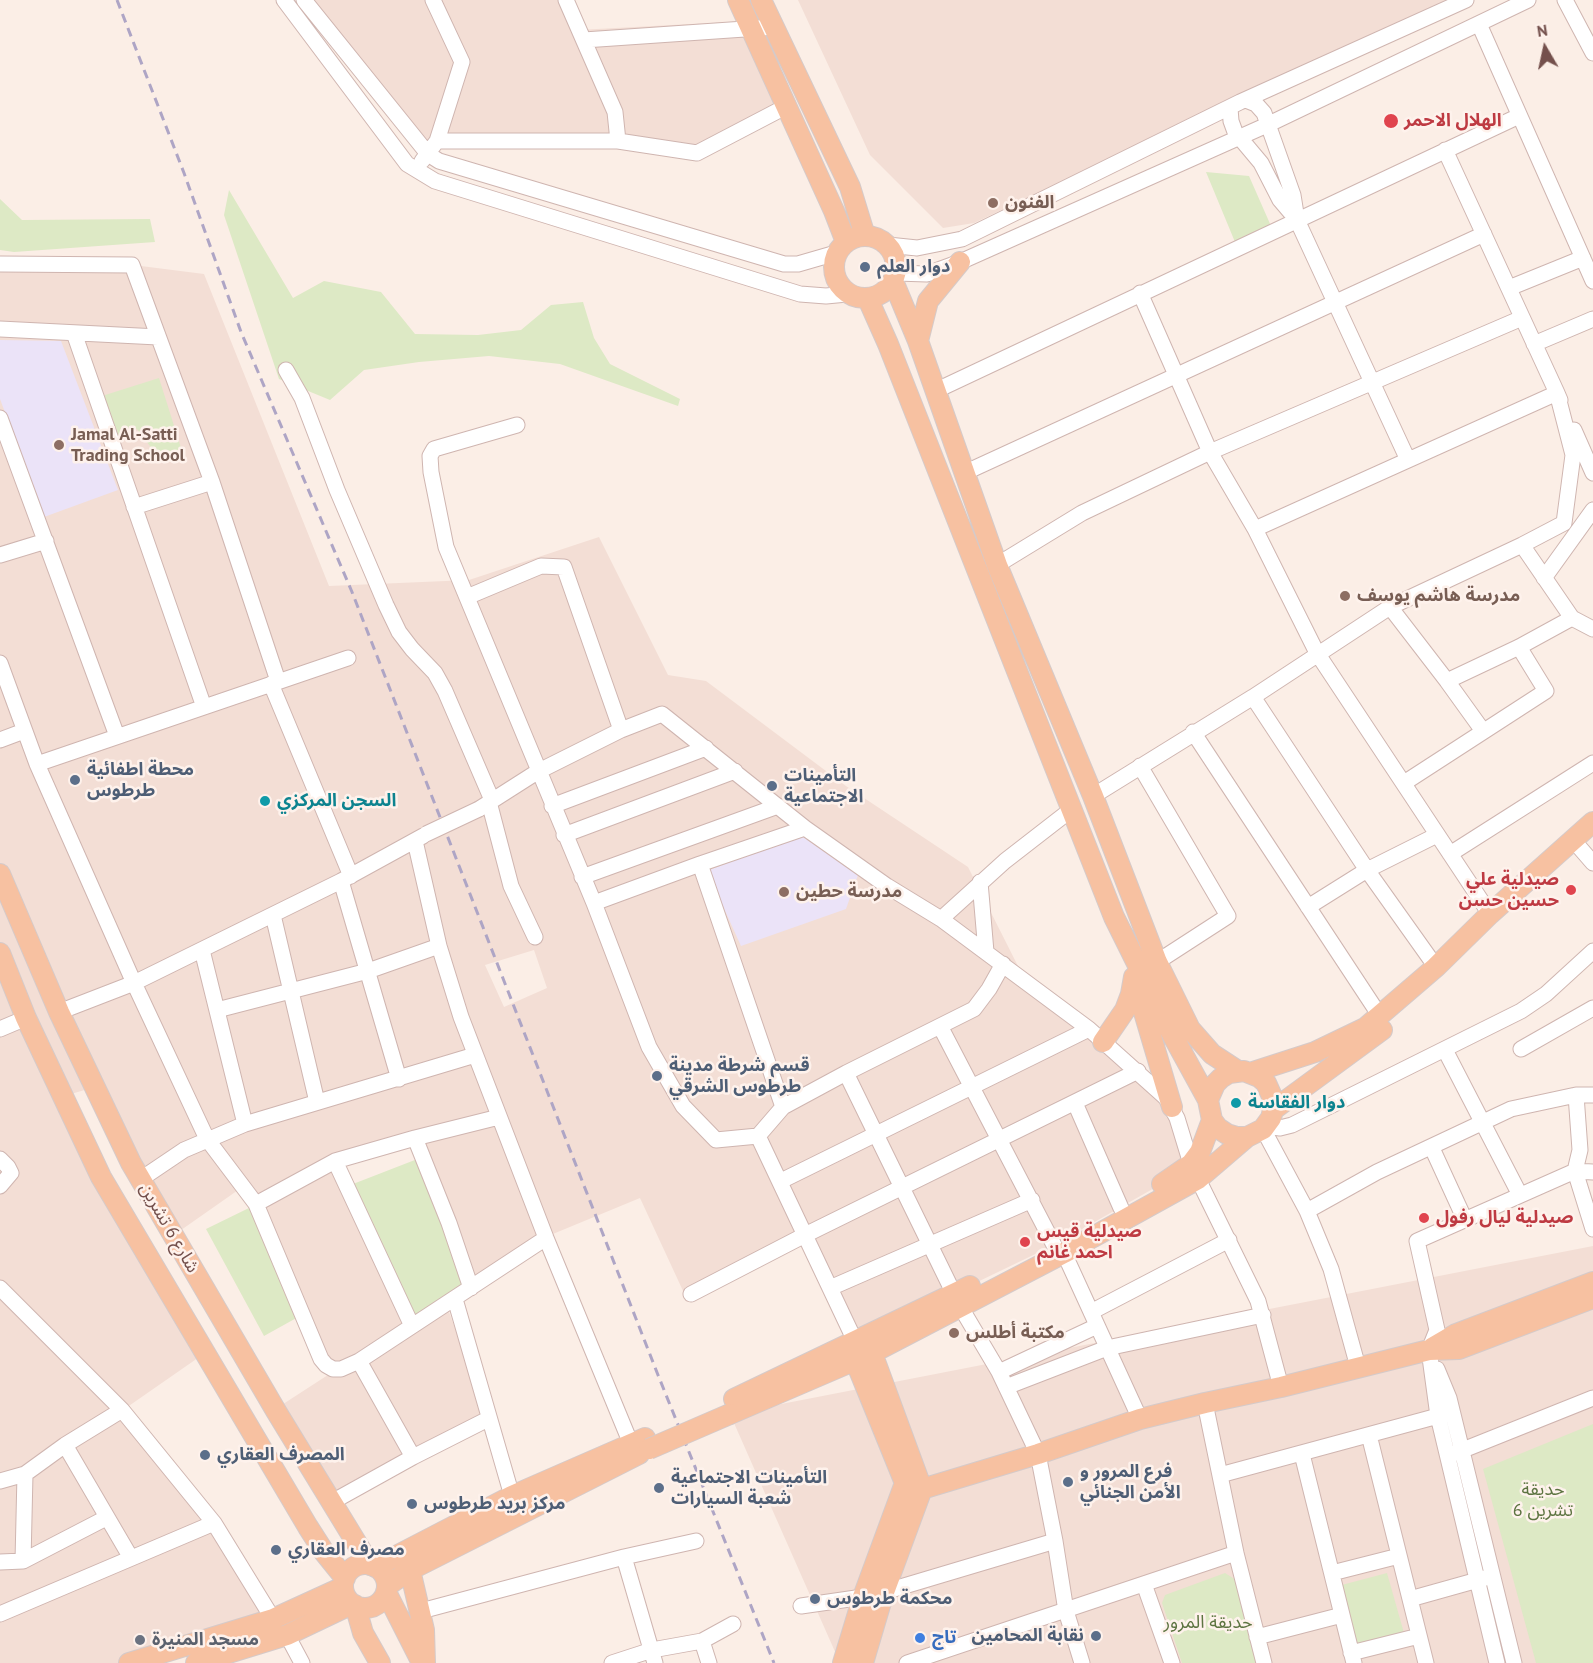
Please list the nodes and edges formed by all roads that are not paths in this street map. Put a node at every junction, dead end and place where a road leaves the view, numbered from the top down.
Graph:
1 (284, 0) edge
2 (304, 0) edge
3 (433, 0) edge
4 (566, 0) edge
5 (738, 0) edge
6 (761, 0) edge
7 (1466, 0) edge
8 (1528, 0) edge
9 (1565, 0) edge
10 (1479, 24) junction
11 (774, 27) junction
12 (752, 29) junction
13 (584, 40) junction
14 (1593, 54) edge
15 (1246, 100) junction
16 (787, 106) junction
17 (1230, 108) junction
18 (1519, 116) junction
19 (1268, 125) junction
20 (1239, 137) junction
21 (618, 141) junction
22 (433, 148) junction
23 (1445, 150) junction
24 (415, 169) junction
25 (1297, 220) junction
26 (1484, 234) junction
27 (865, 236) junction
28 (888, 245) junction
29 (841, 248) junction
30 (1583, 258) junction
31 (960, 262) junction
32 (0, 264) edge
33 (895, 277) junction
34 (1593, 281) edge
35 (1509, 288) junction
36 (847, 294) junction
37 (1140, 294) junction
38 (868, 299) junction
39 (1335, 302) junction
40 (1522, 318) junction
41 (1593, 319) edge
42 (0, 329) edge
43 (74, 333) junction
44 (158, 337) junction
45 (918, 341) junction
46 (1534, 344) junction
47 (286, 370) dead end
48 (1176, 375) junction
49 (1372, 382) junction
50 (935, 391) junction
51 (1557, 393) junction
52 (0, 418) edge
53 (517, 425) dead end
54 (1210, 452) junction
55 (1408, 460) junction
56 (964, 473) junction
57 (1593, 473) edge
58 (212, 482) junction
59 (134, 507) junction
60 (1593, 510) edge
61 (1255, 529) junction
62 (45, 541) junction
63 (1522, 545) junction
64 (0, 555) edge
65 (997, 565) junction
66 (1544, 578) junction
67 (467, 597) junction
68 (1389, 607) junction
69 (1572, 618) junction
70 (1593, 629) edge
71 (1519, 647) junction
72 (1317, 653) junction
73 (348, 658) dead end
74 (0, 663) edge
75 (1447, 681) junction
76 (274, 683) junction
77 (1253, 697) junction
78 (204, 706) junction
79 (621, 730) junction
80 (24, 731) junction
81 (1483, 731) junction
82 (1193, 732) junction
83 (117, 736) junction
84 (0, 740) edge
85 (706, 748) junction
86 (37, 764) junction
87 (1593, 764) edge
88 (1140, 766) junction
89 (735, 771) junction
90 (537, 772) junction
91 (1404, 783) junction
92 (1093, 796) junction
93 (487, 804) junction
94 (552, 806) junction
95 (778, 806) junction
96 (1072, 809) junction
97 (1593, 822) edge
98 (805, 828) junction
99 (564, 835) junction
100 (1437, 835) junction
101 (421, 837) junction
102 (1586, 843) edge
103 (1450, 854) junction
104 (1593, 863) edge
105 (700, 864) junction
106 (1367, 870) junction
107 (0, 874) edge
108 (582, 877) junction
109 (346, 879) junction
110 (980, 882) junction
111 (594, 903) junction
112 (1136, 907) junction
113 (1308, 908) junction
114 (1490, 914) junction
115 (273, 915) junction
116 (1114, 917) junction
117 (941, 919) junction
118 (535, 937) dead end
119 (439, 946) junction
120 (202, 950) junction
121 (1593, 951) edge
122 (986, 952) junction
123 (0, 953) edge
124 (1157, 962) junction
125 (1002, 964) junction
126 (1134, 968) junction
127 (1436, 968) junction
128 (368, 971) junction
129 (134, 983) junction
130 (291, 991) junction
131 (1593, 1008) edge
132 (217, 1010) junction
133 (59, 1012) junction
134 (1380, 1016) junction
135 (26, 1018) junction
136 (940, 1026) junction
137 (0, 1029) edge
138 (1089, 1029) junction
139 (1104, 1042) junction
140 (1521, 1048) dead end
141 (1445, 1050) junction
142 (475, 1054) junction
143 (1138, 1071) junction
144 (1244, 1072) junction
145 (846, 1073) junction
146 (399, 1079) junction
147 (972, 1086) junction
148 (1576, 1095) junction
149 (1593, 1095) edge
150 (1208, 1100) junction
151 (318, 1102) junction
152 (1075, 1103) junction
153 (783, 1107) junction
154 (1172, 1107) junction
155 (499, 1117) junction
156 (1212, 1120) junction
157 (1482, 1123) junction
158 (245, 1124) junction
159 (1262, 1125) junction
160 (876, 1134) junction
161 (758, 1136) junction
162 (415, 1138) junction
163 (207, 1139) junction
164 (1000, 1140) junction
165 (1432, 1148) junction
166 (0, 1159) edge
167 (334, 1161) junction
168 (1575, 1171) junction
169 (1195, 1172) junction
170 (1593, 1172) edge
171 (141, 1179) junction
172 (781, 1181) junction
173 (0, 1186) edge
174 (902, 1188) junction
175 (1520, 1195) junction
176 (1032, 1200) junction
177 (256, 1204) junction
178 (1121, 1208) junction
179 (1307, 1211) junction
180 (1465, 1220) junction
181 (1593, 1229) edge
182 (806, 1235) junction
183 (546, 1238) junction
184 (1229, 1240) junction
185 (930, 1244) junction
186 (1059, 1249) junction
187 (1593, 1282) edge
188 (471, 1288) junction
189 (830, 1288) junction
190 (1, 1290) edge
191 (691, 1294) dead end
192 (1593, 1298) edge
193 (455, 1299) junction
194 (957, 1300) junction
195 (1263, 1315) junction
196 (1094, 1319) junction
197 (412, 1326) junction
198 (1107, 1348) junction
199 (1429, 1350) junction
200 (860, 1351) junction
201 (359, 1361) junction
202 (1358, 1367) junction
203 (999, 1372) junction
204 (1281, 1387) junction
205 (1006, 1388) junction
206 (1593, 1398) edge
207 (1205, 1403) junction
208 (122, 1410) junction
209 (1438, 1416) junction
210 (488, 1419) junction
211 (1140, 1419) junction
212 (1369, 1435) junction
213 (642, 1444) junction
214 (65, 1445) junction
215 (1454, 1453) junction
216 (1038, 1454) junction
217 (1302, 1454) junction
218 (413, 1457) junction
219 (25, 1474) junction
220 (1220, 1475) junction
221 (0, 1481) edge
222 (914, 1486) junction
223 (512, 1496) junction
224 (332, 1502) junction
225 (106, 1518) junction
226 (214, 1523) junction
227 (308, 1527) junction
228 (696, 1541) dead end
229 (1055, 1541) junction
230 (1236, 1553) junction
231 (1399, 1556) junction
232 (624, 1557) junction
233 (131, 1558) junction
234 (23, 1561) junction
235 (0, 1562) edge
236 (373, 1566) junction
237 (410, 1570) junction
238 (1332, 1573) junction
239 (1493, 1576) junction
240 (1477, 1581) junction
241 (1144, 1584) junction
242 (386, 1589) junction
243 (884, 1592) junction
244 (349, 1593) junction
245 (863, 1597) junction
246 (1410, 1599) junction
247 (801, 1606) dead end
248 (421, 1611) junction
249 (1066, 1611) junction
250 (0, 1614) edge
251 (1342, 1615) junction
252 (273, 1619) junction
253 (733, 1624) dead end
254 (287, 1635) junction
255 (1419, 1636) junction
256 (1257, 1637) junction
257 (702, 1641) junction
258 (654, 1657) edge
259 (1353, 1658) edge
260 (129, 1663) edge
261 (196, 1663) edge
262 (302, 1663) edge
263 (380, 1663) edge
264 (424, 1663) edge
265 (612, 1663) edge
266 (710, 1663) edge
267 (843, 1663) edge
268 (862, 1663) edge
269 (907, 1663) edge
270 (1082, 1663) edge
271 (1172, 1663) edge
272 (1264, 1663) edge
273 (1426, 1663) edge
274 (1497, 1663) edge
275 (1514, 1663) edge

1 - 24 street
2 - 22 street
3 - 22 street
4 - 13 street
5 - 12 main road
6 - 11 main road
7 - 15 street
8 - 10 street
9 - 14 street
10 - 18 street
10 - 19 street
11 - 12 street
11 - 27 main road
12 - 13 street
12 - 16 main road
13 - 21 street
15 - 17 street
15 - 19 street
16 - 21 street
16 - 29 main road
17 - 20 street
17 - 28 street
18 - 23 street
18 - 30 street
19 - 20 street
19 - 25 street
20 - 25 street
20 - 31 street
21 - 22 street
22 - 24 street
22 - 29 street
23 - 25 street
23 - 26 street
24 - 36 street
25 - 37 street
25 - 39 street
26 - 35 street
26 - 39 street
27 - 28 main road
27 - 29 main road
28 - 33 main road
29 - 36 main road
30 - 34 street
30 - 35 street
31 - 33 street
31 - 45 main road
32 - 44 street
33 - 38 main road
33 - 45 main road
35 - 40 street
36 - 38 main road
37 - 48 street
37 - 50 street
38 - 96 main road
39 - 48 street
39 - 49 street
40 - 46 street
40 - 49 street
41 - 46 street
42 - 43 street
43 - 44 street
43 - 59 street
44 - 58 street
45 - 50 main road
46 - 51 street
47 - 93 street
48 - 54 street
48 - 56 street
49 - 54 street
49 - 55 street
50 - 56 main road
51 - 55 street
51 - 57 street
51 - 63 street
52 - 62 street
53 - 67 street
54 - 61 street
54 - 65 street
55 - 61 street
56 - 65 main road
58 - 59 street
58 - 76 street
59 - 78 street
60 - 66 street
61 - 72 street
62 - 64 street
62 - 83 street
63 - 66 street
63 - 68 street
65 - 92 main road
66 - 69 street
67 - 79 street
67 - 90 street
68 - 72 street
68 - 75 street
69 - 70 street
69 - 71 street
71 - 75 street
71 - 81 street
72 - 77 street
72 - 91 street
73 - 76 street
74 - 80 street
75 - 81 street
76 - 78 street
76 - 109 street
77 - 82 street
77 - 106 street
78 - 83 street
79 - 85 street
79 - 90 street
80 - 84 street
80 - 86 street
81 - 91 street
82 - 88 street
82 - 113 street
83 - 86 street
85 - 89 street
85 - 94 street
86 - 129 street
87 - 103 street
88 - 92 street
88 - 124 street
89 - 95 street
89 - 99 street
90 - 93 street
90 - 94 street
91 - 100 street
92 - 112 main road
93 - 101 street, bridge
93 - 118 street
94 - 99 street
95 - 98 street
95 - 108 street
96 - 110 street
96 - 116 main road
97 - 114 main road
98 - 105 street
98 - 117 street
99 - 108 street
100 - 103 street
100 - 106 street
101 - 109 street
101 - 119 street
102 - 104 street
102 - 159 main road
103 - 114 street
105 - 111 street
105 - 153 street
106 - 113 street
106 - 127 street
107 - 133 main road, شارع 6 تشرين
108 - 111 street
109 - 115 street
109 - 128 street
110 - 117 street
110 - 122 street
111 - 161 street
112 - 116 main road
112 - 124 main road
113 - 134 street
114 - 127 main road
115 - 120 street
115 - 130 street
116 - 126 main road
117 - 122 street
119 - 128 street
119 - 142 street
120 - 129 street
120 - 132 street
121 - 141 street
122 - 125 street
123 - 135 main road, شارع 6 تشرين
124 - 144 main road
125 - 136 street
125 - 138 street
126 - 139 main road
126 - 150 main road
126 - 154 main road
127 - 134 main road
128 - 130 street
128 - 146 street
129 - 133 street
129 - 163 street
130 - 132 street
130 - 151 street
131 - 140 street
132 - 158 street
133 - 171 main road, شارع 6 تشرين
134 - 144 main road
135 - 137 street
135 - 227 main road, شارع 6 تشرين
136 - 145 street
136 - 147 street
138 - 139 street
138 - 147 street
139 - 143 street
141 - 157 street
141 - 159 street
142 - 146 street
142 - 155 street
143 - 152 street
143 - 154 street
144 - 150 main road
144 - 159 main road
145 - 153 street
145 - 160 street
146 - 151 street
147 - 160 street
147 - 164 street
148 - 149 street
148 - 157 street
148 - 168 street
150 - 156 main road
151 - 158 street
152 - 164 street
152 - 178 street
153 - 161 street
154 - 169 street
155 - 162 street
155 - 183 street
156 - 159 main road
156 - 169 main road
157 - 165 street
157 - 175 street
158 - 163 street
159 - 169 main road
159 - 179 street
160 - 172 street
160 - 174 street
161 - 172 street
162 - 167 street
162 - 188 street
163 - 171 street
163 - 177 street
164 - 174 street
164 - 176 street
165 - 179 street
165 - 180 street
166 - 173 street
167 - 177 street
167 - 197 street
168 - 170 street
168 - 175 street
168 - 181 street
169 - 178 main road
169 - 184 street
169 - 186 main road
171 - 224 main road, شارع 6 تشرين
172 - 182 street
174 - 182 street
174 - 185 street
175 - 180 street
176 - 185 street
176 - 186 street
177 - 201 street
178 - 186 main road
179 - 202 street
180 - 199 street
182 - 189 street
182 - 191 street
183 - 188 street
183 - 213 street
184 - 195 street
184 - 196 street
185 - 189 street
185 - 194 street
186 - 194 main road
186 - 196 street
187 - 199 main road
188 - 193 street
189 - 200 street
190 - 208 street
192 - 199 main road
193 - 197 street
193 - 210 street
194 - 200 main road
194 - 203 street
195 - 198 street
195 - 204 street
196 - 198 street
196 - 203 street
197 - 201 street
198 - 205 street
198 - 211 street
199 - 202 main road
199 - 209 street
199 - 215 street
200 - 213 main road
200 - 222 main road
201 - 218 street
202 - 204 main road
203 - 205 street
204 - 207 main road
205 - 216 street
206 - 215 street
207 - 211 main road
207 - 220 street
208 - 214 street
208 - 226 street
209 - 212 street
209 - 215 street
210 - 218 street
210 - 223 street
211 - 216 main road
212 - 217 street
212 - 231 street
213 - 223 main road
213 - 237 main road
214 - 219 street
214 - 225 street
215 - 239 street
215 - 240 street
216 - 222 main road
216 - 229 street
217 - 220 street
217 - 238 street
218 - 224 street
219 - 221 street
219 - 234 street
220 - 230 street
222 - 243 main road
222 - 245 main road
223 - 236 main road
224 - 227 main road
224 - 236 main road, شارع 6 تشرين
225 - 233 street
225 - 234 street
226 - 233 street
226 - 252 street
227 - 244 main road, شارع 6 تشرين
228 - 232 street
229 - 243 street
229 - 249 street
230 - 241 street
230 - 256 street
231 - 238 street
231 - 246 street
232 - 248 street
232 - 258 street
233 - 250 street
234 - 235 street
236 - 242 main road
236 - 244 main road
237 - 242 main road
237 - 248 main road
238 - 251 street
239 - 240 street
239 - 275 street
240 - 246 street
240 - 274 street
241 - 249 street
241 - 271 street
242 - 244 main road
242 - 264 main road
243 - 268 main road
244 - 252 main road
244 - 254 main road
244 - 263 main road, شارع 6 تشرين
245 - 247 street
245 - 267 main road
246 - 255 street
248 - 264 main road
249 - 269 street
249 - 270 street
251 - 256 street
251 - 259 street
252 - 260 main road
253 - 257 street
254 - 261 main road
254 - 262 street
255 - 259 street
255 - 273 street
256 - 272 street
257 - 258 street
257 - 266 street
258 - 265 street

